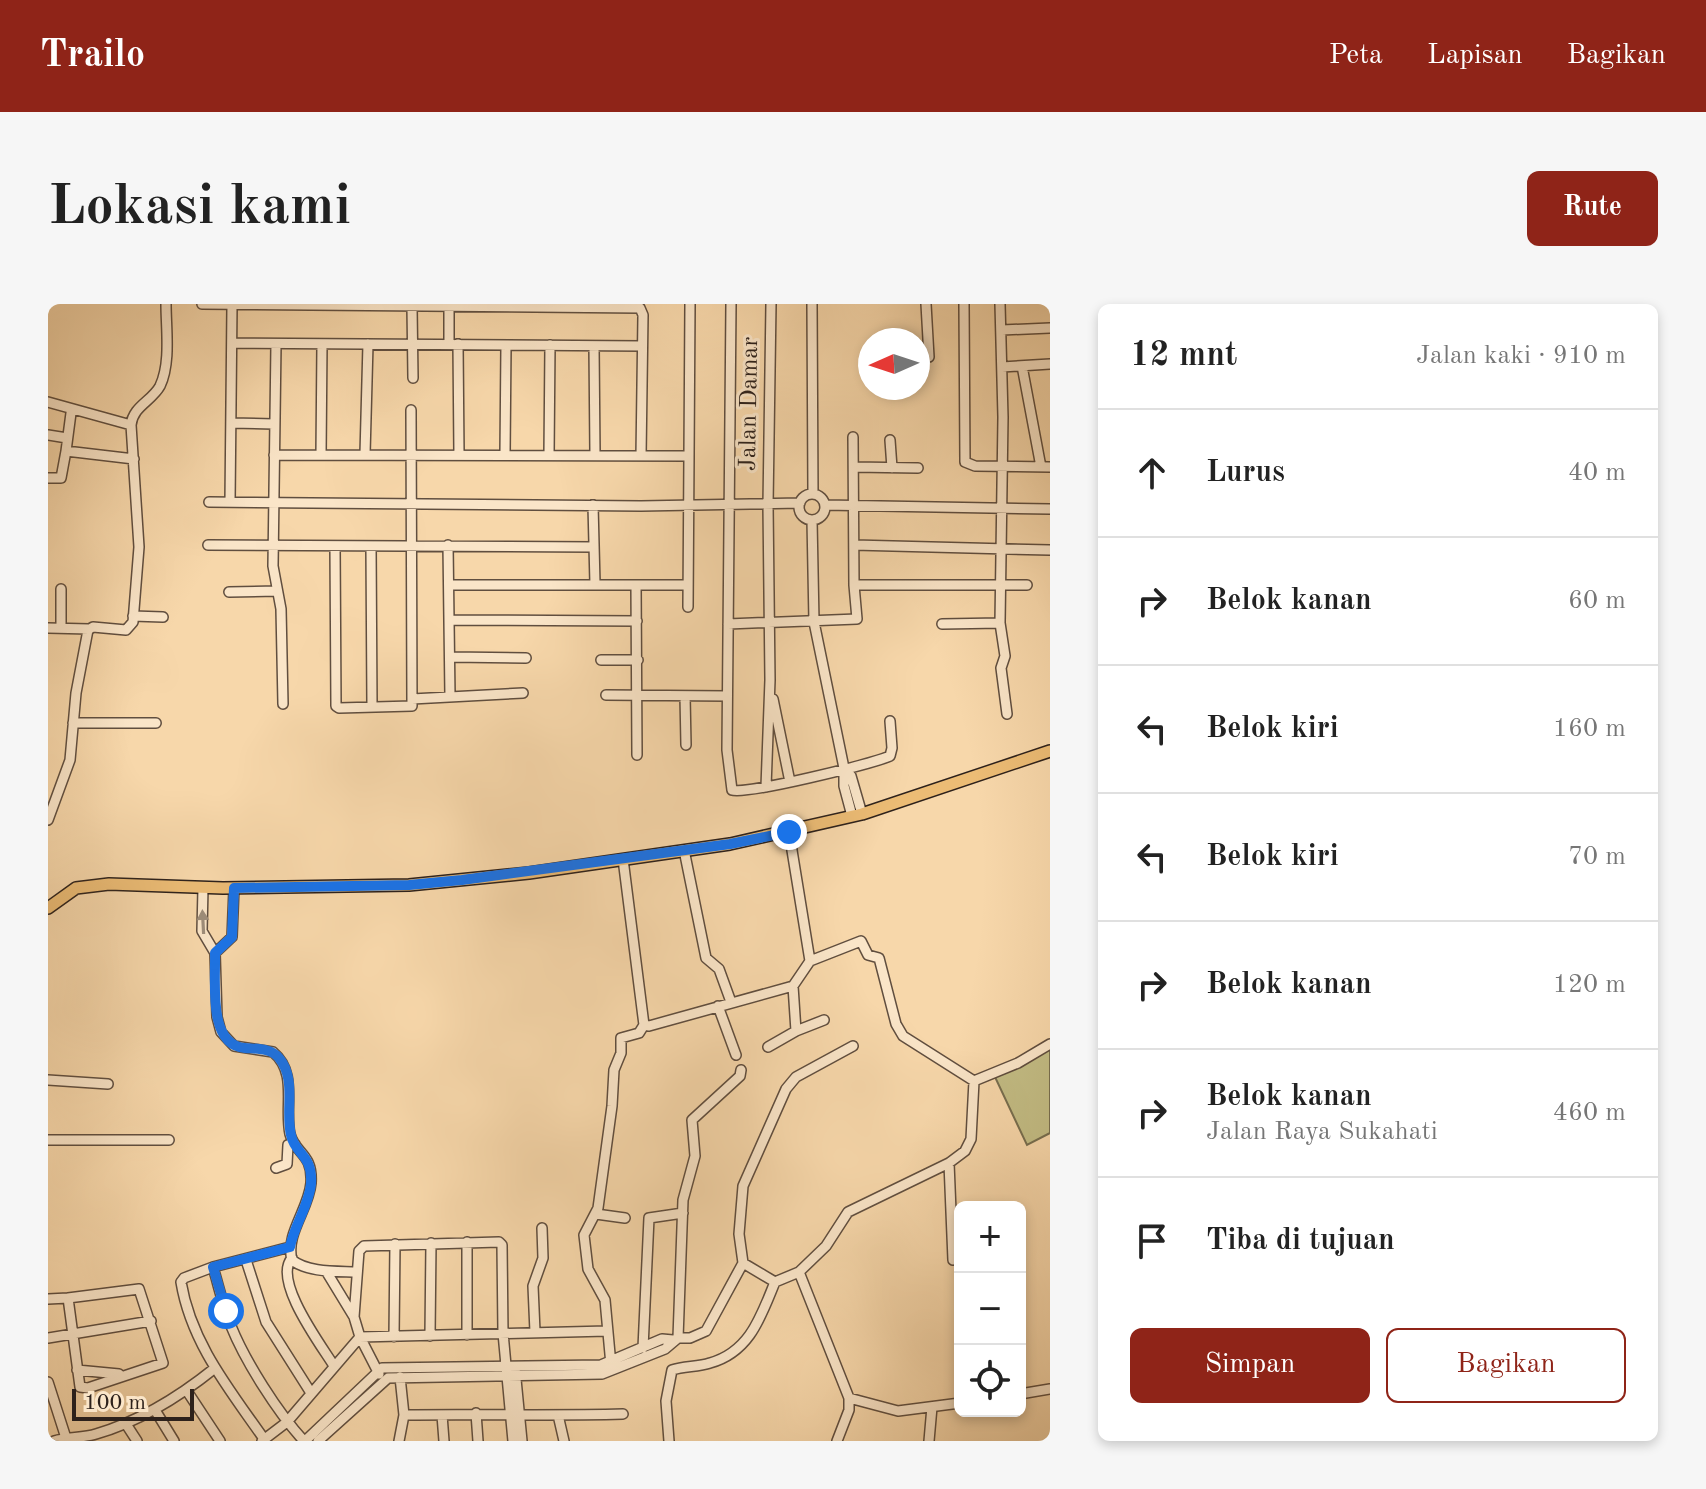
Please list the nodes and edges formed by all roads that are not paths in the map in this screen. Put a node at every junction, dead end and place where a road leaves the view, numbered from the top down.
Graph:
1 (166, 304) edge
2 (206, 304) edge
3 (690, 304) edge
4 (731, 304) edge
5 (771, 304) edge
6 (812, 304) edge
7 (926, 304) edge
8 (964, 304) edge
9 (1000, 304) edge
10 (232, 305) edge
11 (491, 305) edge
12 (449, 306) junction
13 (412, 307) junction
14 (927, 328) edge
15 (1050, 328) edge
16 (1002, 330) junction
17 (232, 343) junction
18 (276, 344) junction
19 (322, 344) junction
20 (368, 344) junction
21 (413, 344) junction
22 (453, 344) junction
23 (506, 345) junction
24 (550, 345) junction
25 (594, 346) junction
26 (642, 346) junction
27 (1050, 364) edge
28 (1022, 366) junction
29 (1002, 367) junction
30 (413, 378) dead end
31 (48, 402) edge
32 (411, 410) dead end
33 (71, 413) dead end
34 (231, 423) junction
35 (274, 424) junction
36 (131, 425) junction
37 (48, 435) edge
38 (853, 437) dead end
39 (67, 438) junction
40 (890, 440) dead end
41 (66, 451) junction
42 (365, 454) junction
43 (505, 454) junction
44 (274, 455) junction
45 (321, 455) junction
46 (411, 455) junction
47 (459, 455) junction
48 (549, 455) junction
49 (595, 455) junction
50 (641, 456) junction
51 (689, 456) junction
52 (134, 459) junction
53 (854, 467) junction
54 (1002, 467) junction
55 (1046, 467) edge
56 (892, 468) junction
57 (918, 468) dead end
58 (48, 478) edge
59 (813, 494) junction
60 (209, 502) dead end
61 (230, 502) junction
62 (274, 502) junction
63 (411, 502) junction
64 (800, 503) junction
65 (593, 505) junction
66 (688, 505) junction
67 (729, 505) junction
68 (768, 505) junction
69 (825, 505) junction
70 (854, 506) junction
71 (1000, 508) junction
72 (1050, 509) edge
73 (812, 520) junction
74 (208, 545) dead end
75 (274, 545) junction
76 (448, 545) junction
77 (854, 545) junction
78 (335, 546) junction
79 (371, 546) junction
80 (410, 546) junction
81 (594, 547) junction
82 (1000, 549) junction
83 (1050, 550) edge
84 (595, 584) junction
85 (449, 585) junction
86 (636, 585) junction
87 (688, 585) junction
88 (854, 585) junction
89 (1027, 585) dead end
90 (999, 586) junction
91 (61, 589) dead end
92 (277, 591) junction
93 (229, 592) dead end
94 (688, 607) dead end
95 (133, 616) junction
96 (163, 617) dead end
97 (449, 620) junction
98 (637, 621) junction
99 (814, 622) junction
100 (1000, 623) junction
101 (728, 624) junction
102 (769, 624) junction
103 (942, 624) dead end
104 (48, 628) edge
105 (61, 628) junction
106 (89, 629) junction
107 (450, 657) junction
108 (526, 658) dead end
109 (601, 660) dead end
110 (638, 660) junction
111 (770, 680) junction
112 (523, 693) dead end
113 (606, 695) dead end
114 (637, 695) junction
115 (685, 696) junction
116 (727, 696) junction
117 (450, 697) junction
118 (412, 699) junction
119 (283, 704) dead end
120 (372, 707) junction
121 (1007, 714) dead end
122 (890, 721) dead end
123 (73, 723) junction
124 (156, 723) dead end
125 (686, 745) dead end
126 (1050, 751) edge
127 (637, 755) dead end
128 (844, 768) junction
129 (790, 782) junction
130 (766, 787) junction
131 (857, 815) junction
132 (48, 820) edge
133 (789, 832) junction
134 (684, 850) junction
135 (623, 859) junction
136 (203, 888) junction
137 (234, 888) junction
138 (48, 908) edge
139 (215, 953) junction
140 (810, 961) junction
141 (793, 986) junction
142 (731, 1002) junction
143 (718, 1006) junction
144 (824, 1020) dead end
145 (644, 1025) junction
146 (796, 1031) junction
147 (1050, 1044) edge
148 (853, 1046) dead end
149 (768, 1047) dead end
150 (736, 1055) dead end
151 (741, 1070) dead end
152 (48, 1080) edge
153 (974, 1081) junction
154 (108, 1084) dead end
155 (48, 1140) edge
156 (169, 1140) dead end
157 (295, 1144) junction
158 (949, 1163) junction
159 (276, 1168) dead end
160 (683, 1213) junction
161 (596, 1214) junction
162 (625, 1218) dead end
163 (542, 1228) dead end
164 (467, 1242) junction
165 (431, 1243) junction
166 (395, 1244) junction
167 (291, 1253) junction
168 (246, 1260) junction
169 (953, 1260) dead end
170 (743, 1263) junction
171 (213, 1267) junction
172 (326, 1271) junction
173 (357, 1272) junction
174 (799, 1272) junction
175 (775, 1282) junction
176 (68, 1298) junction
177 (48, 1299) edge
178 (354, 1317) junction
179 (151, 1321) junction
180 (607, 1331) junction
181 (535, 1332) junction
182 (503, 1333) junction
183 (467, 1335) junction
184 (73, 1336) junction
185 (430, 1336) junction
186 (360, 1337) junction
187 (394, 1337) junction
188 (48, 1338) edge
189 (676, 1339) junction
190 (643, 1348) junction
191 (334, 1366) junction
192 (611, 1367) junction
193 (215, 1368) junction
194 (77, 1370) junction
195 (377, 1370) junction
196 (511, 1371) junction
197 (123, 1375) junction
198 (400, 1377) junction
199 (384, 1381) junction
200 (48, 1382) edge
201 (1050, 1389) edge
202 (187, 1391) junction
203 (311, 1393) junction
204 (1026, 1393) edge
205 (849, 1398) junction
206 (954, 1404) edge
207 (932, 1407) junction
208 (155, 1410) junction
209 (476, 1413) junction
210 (515, 1414) junction
211 (623, 1414) dead end
212 (404, 1415) junction
213 (442, 1415) junction
214 (558, 1415) junction
215 (287, 1422) junction
216 (126, 1424) junction
217 (66, 1438) junction
218 (93, 1438) edge
219 (263, 1440) edge
220 (54, 1441) edge
221 (137, 1441) edge
222 (174, 1441) edge
223 (220, 1441) edge
224 (304, 1441) edge
225 (318, 1441) edge
226 (399, 1441) edge
227 (444, 1441) edge
228 (478, 1441) edge
229 (513, 1441) edge
230 (522, 1441) edge
231 (564, 1441) edge
232 (669, 1441) edge
233 (837, 1441) edge
234 (929, 1441) edge

1 - 36 street
2 - 10 street
3 - 51 street
4 - 67 street
5 - 68 street, Jalan Damar
6 - 59 street
7 - 14 street
8 - 54 street
9 - 16 street
10 - 13 street
10 - 17 street
11 - 12 street
11 - 26 street
12 - 13 street
12 - 22 street
13 - 21 street
15 - 16 street
16 - 29 street
17 - 18 street
17 - 34 street
18 - 19 street
18 - 35 street
19 - 20 street
19 - 45 street
20 - 21 street
20 - 42 street
21 - 22 street
21 - 30 street
22 - 23 street
22 - 47 street
23 - 24 street
23 - 43 street
24 - 25 street
24 - 48 street
25 - 26 street
25 - 49 street
26 - 50 street
27 - 28 street
28 - 29 street
28 - 55 street
29 - 54 street
31 - 36 street
32 - 46 street
33 - 39 street
34 - 35 street
34 - 61 street
35 - 44 street
36 - 52 street
37 - 39 street
38 - 53 street
39 - 41 street
40 - 56 street
41 - 52 street
41 - 58 street
42 - 45 street
42 - 46 street
43 - 47 street
43 - 48 street
44 - 45 street
44 - 62 street
46 - 47 street
46 - 63 street
48 - 49 street
49 - 50 street
50 - 51 street
51 - 66 street
52 - 95 street
53 - 56 street
53 - 70 street
54 - 55 street
54 - 71 street
56 - 57 street
59 - 64 street
59 - 69 street
60 - 61 street
61 - 62 street
62 - 63 street
62 - 75 street
63 - 65 street
63 - 80 street
64 - 68 street
64 - 73 street
65 - 66 street
65 - 81 street
66 - 67 street
66 - 87 street
67 - 68 street
67 - 101 street
68 - 102 street, Jalan Damar
69 - 70 street
69 - 73 street
70 - 71 street
70 - 77 street
71 - 72 street
71 - 82 street
73 - 99 street
74 - 75 street
75 - 78 street
75 - 92 street
76 - 80 street
76 - 81 street
76 - 85 street
77 - 82 street
77 - 88 street
78 - 79 street
78 - 120 street
79 - 80 street
79 - 120 street
80 - 118 street
81 - 84 street
82 - 83 street
82 - 90 street
84 - 85 street
84 - 86 street
85 - 97 street
86 - 87 street
86 - 98 street
87 - 94 street
88 - 90 street
88 - 99 street
89 - 90 street
90 - 100 street
91 - 105 street
92 - 93 street
92 - 119 street
95 - 96 street
95 - 106 street
97 - 98 street
97 - 107 street
98 - 110 street
99 - 102 street
99 - 128 street
100 - 103 street
100 - 121 street
101 - 102 street
101 - 116 street
102 - 111 street, Jalan Damar
104 - 105 street
105 - 106 street
106 - 123 street
107 - 108 street
107 - 117 street
109 - 110 street
110 - 114 street
111 - 129 street
111 - 130 street
112 - 117 street
113 - 114 street
114 - 115 street
114 - 127 street
115 - 116 street
115 - 125 street
116 - 130 street
117 - 118 street
118 - 120 street
122 - 128 street
123 - 124 street
123 - 132 street
126 - 131 main road
128 - 129 street
128 - 131 street
129 - 130 street
131 - 133 main road
133 - 134 main road
133 - 140 street
134 - 135 main road
134 - 142 street
135 - 137 main road
135 - 145 street
136 - 137 main road
136 - 138 main road
139 -> 136 street
137 - 139 street
139 - 157 street
140 - 141 street
140 - 153 street
141 - 142 street
141 - 146 street
142 - 143 street
143 - 145 street
143 - 150 street
144 - 146 street
145 - 161 street
146 - 149 street
147 - 153 street
148 - 170 street
151 - 160 street
152 - 154 street
153 - 158 street
155 - 156 street
157 - 159 street
157 - 167 street
158 - 169 street
158 - 174 street
160 - 189 street
160 - 190 street
161 - 162 street
161 - 180 street
163 - 181 street
164 - 165 street
164 - 182 street
164 - 183 street
165 - 166 street
165 - 185 street
166 - 173 street
166 - 187 street
167 - 168 street
167 - 172 street
167 - 191 street
168 - 171 street
168 - 203 street
170 - 175 street
170 - 189 street
171 - 193 street
171 - 215 street
172 - 173 street
172 - 178 street
173 - 178 street
174 - 175 street
174 - 205 street
175 - 232 street
176 - 177 street
176 - 179 street
176 - 184 street
178 - 186 street
179 - 184 street
179 - 197 street
180 - 181 street
180 - 192 street
181 - 182 street
182 - 183 street
182 - 196 street
183 - 185 street
184 - 188 street
184 - 194 street
185 - 187 street
186 - 187 street
186 - 191 street
186 - 195 street
189 - 190 street
189 - 192 street
190 - 192 street
191 - 203 street
192 - 196 street
193 - 202 street
193 - 219 street
194 - 197 street
194 - 197 street
195 - 196 street
195 - 199 street
195 - 224 street
196 - 198 street
196 - 210 street
198 - 199 street
198 - 212 street
199 - 225 street
200 - 217 street
201 - 204 street
202 - 208 street
202 - 223 street
203 - 215 street
205 - 207 street
205 - 233 street
206 - 207 street
207 - 234 street
208 - 216 street
208 - 222 street
209 - 210 street
209 - 213 street
209 - 228 street
210 - 214 street
210 - 229 street
210 - 230 street
211 - 214 street
212 - 213 street
212 - 226 street
213 - 227 street
214 - 231 street
215 - 219 street
215 - 224 street
216 - 218 street
216 - 221 street
217 - 218 street
217 - 220 street

